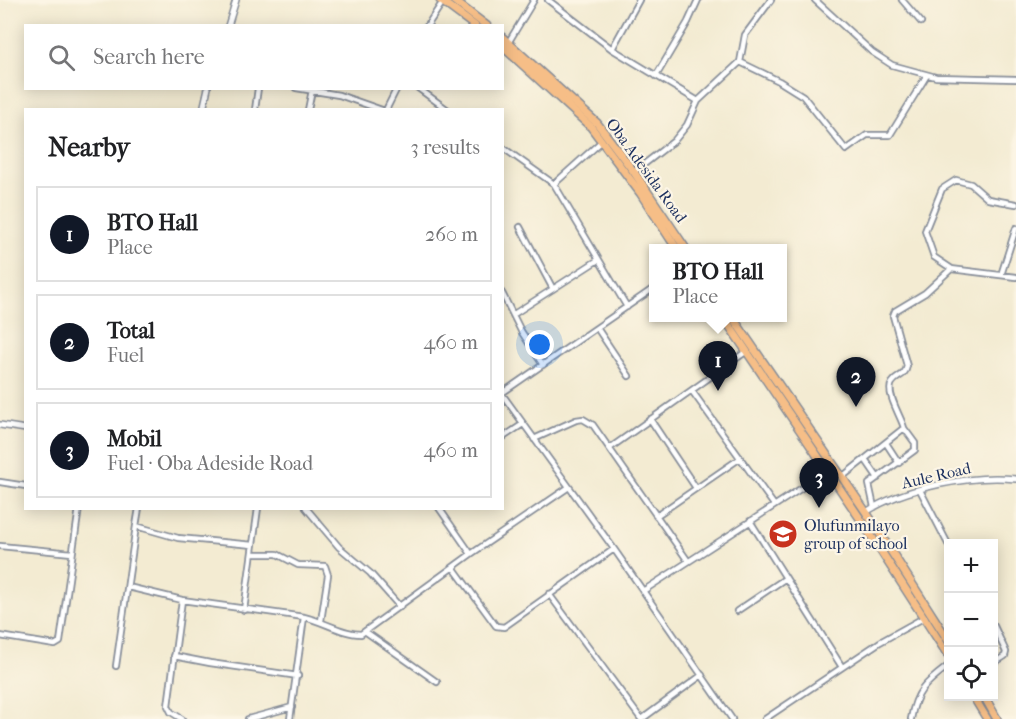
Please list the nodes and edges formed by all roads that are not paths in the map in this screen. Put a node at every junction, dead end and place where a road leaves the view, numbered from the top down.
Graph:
1 (236, 0) edge
2 (442, 0) edge
3 (453, 0) edge
4 (534, 0) edge
5 (548, 0) edge
6 (639, 0) edge
7 (698, 0) edge
8 (771, 0) edge
9 (815, 0) edge
10 (902, 0) edge
11 (921, 22) dead end
12 (230, 24) edge
13 (428, 24) edge
14 (472, 24) edge
15 (484, 24) edge
16 (504, 43) edge
17 (612, 49) junction
18 (740, 62) junction
19 (927, 75) junction
20 (656, 76) junction
21 (1016, 79) edge
22 (208, 90) edge
23 (258, 90) edge
24 (312, 90) edge
25 (395, 90) edge
26 (421, 90) edge
27 (698, 101) junction
28 (203, 108) edge
29 (255, 108) edge
30 (308, 108) edge
31 (379, 108) edge
32 (385, 108) edge
33 (445, 108) edge
34 (602, 141) junction
35 (504, 150) edge
36 (634, 172) junction
37 (554, 184) junction
38 (1016, 204) edge
39 (520, 227) dead end
40 (1016, 228) edge
41 (674, 244) edge
42 (683, 244) edge
43 (598, 260) junction
44 (952, 269) junction
45 (1001, 275) junction
46 (1016, 277) edge
47 (553, 289) junction
48 (649, 292) edge
49 (504, 296) edge
50 (627, 307) junction
51 (514, 314) junction
52 (727, 322) edge
53 (735, 322) edge
54 (597, 328) junction
55 (747, 351) junction
56 (759, 363) junction
57 (543, 365) junction
58 (629, 376) dead end
59 (692, 391) junction
60 (504, 393) edge
61 (504, 397) edge
62 (650, 419) junction
63 (523, 424) junction
64 (0, 425) edge
65 (904, 428) junction
66 (24, 429) edge
67 (504, 437) edge
68 (534, 439) junction
69 (886, 443) junction
70 (610, 448) junction
71 (739, 459) junction
72 (866, 459) junction
73 (899, 463) junction
74 (828, 471) junction
75 (842, 477) junction
76 (878, 478) junction
77 (1016, 479) edge
78 (0, 482) edge
79 (24, 486) edge
80 (568, 487) junction
81 (696, 488) junction
82 (920, 490) junction
83 (774, 505) junction
84 (874, 507) junction
85 (79, 510) edge
86 (139, 510) edge
87 (258, 510) edge
88 (308, 510) edge
89 (440, 510) edge
90 (866, 512) junction
91 (656, 516) junction
92 (750, 521) junction
93 (136, 526) junction
94 (945, 539) edge
95 (253, 545) junction
96 (0, 546) edge
97 (614, 549) junction
98 (72, 554) junction
99 (252, 554) junction
100 (471, 554) junction
101 (688, 561) junction
102 (453, 567) junction
103 (786, 578) junction
104 (128, 587) junction
105 (643, 591) junction
106 (549, 594) junction
107 (182, 600) junction
108 (400, 607) junction
109 (244, 610) junction
110 (737, 611) dead end
111 (304, 617) junction
112 (925, 617) junction
113 (321, 621) junction
114 (366, 632) junction
115 (944, 634) edge
116 (0, 636) edge
117 (998, 636) edge
118 (944, 648) edge
119 (174, 656) junction
120 (998, 660) edge
121 (116, 666) dead end
122 (842, 667) junction
123 (944, 669) edge
124 (702, 675) junction
125 (298, 676) junction
126 (436, 681) dead end
127 (976, 701) edge
128 (983, 701) edge
129 (986, 701) edge
130 (979, 706) junction
131 (292, 708) junction
132 (182, 719) edge
133 (248, 719) edge
134 (291, 719) edge
135 (641, 719) edge
136 (732, 719) edge
137 (765, 719) edge
138 (911, 719) edge
139 (987, 719) edge
140 (997, 719) edge

1 - 12 street
2 - 13 street
2 - 14 main road
3 - 15 main road
4 - 16 street
5 - 17 street
6 - 17 street
7 - 20 street
8 - 18 street
9 - 19 street
10 - 11 street
16 - 34 main road
16 - 36 main road, Oba Adesida Road
17 - 20 street
18 - 19 street
18 - 27 street
19 - 21 street
20 - 27 street
22 - 28 street
23 - 29 street
24 - 30 street
24 - 31 street
25 - 32 street
26 - 33 street
27 - 36 street
34 - 37 street
34 - 41 main road
35 - 37 street
36 - 42 main road, Oba Adesida Road
37 - 43 street
38 - 44 street
39 - 47 street
40 - 45 street
43 - 47 street
43 - 50 street
44 - 45 street
44 - 65 street
45 - 46 street
47 - 51 street
48 - 50 street
49 - 51 street
50 - 54 street
51 - 57 street
52 - 55 main road
53 - 56 main road
54 - 57 street
54 - 58 street
55 - 56 main road
55 - 59 street
56 - 74 main road
56 - 75 main road
57 - 60 street
59 - 62 street
59 - 71 street
61 - 63 street
62 - 70 street
62 - 81 street
63 - 67 street
63 - 68 street
64 - 66 street
65 - 69 street
65 - 73 street
68 - 70 street
68 - 80 street
69 - 72 street
69 - 73 street
70 - 91 street
71 - 81 street
71 - 83 street
72 - 75 street
72 - 76 street
73 - 76 street
74 - 83 street
74 - 112 main road
75 - 90 main road
76 - 84 street
77 - 82 street, Aule Road
78 - 79 street
80 - 97 street
80 - 100 street
81 - 91 street
82 - 84 street, Aule Road
82 - 94 street
83 - 92 street
84 - 90 street, Aule Road
85 - 98 street
86 - 93 street
87 - 95 street
88 - 108 street
89 - 100 street
90 - 115 main road
91 - 101 street
92 - 101 street
92 - 103 street
93 - 95 street
93 - 104 street
95 - 99 street
96 - 98 street
97 - 105 street
97 - 106 street
98 - 116 street
99 - 109 street
99 - 113 street
100 - 102 street
101 - 105 street
102 - 106 street
102 - 108 street
103 - 110 street
103 - 122 street
104 - 107 street
104 - 121 street
105 - 124 street
106 - 135 street
107 - 109 street
107 - 119 street
108 - 114 street
109 - 111 street
111 - 113 street
111 - 125 street
112 - 118 main road
112 - 122 street
113 - 114 street
114 - 126 street
117 - 120 street
119 - 125 street
119 - 132 street
122 - 137 street
123 - 138 street
124 - 135 street
124 - 136 street
125 - 131 street
127 - 130 main road
128 - 130 main road
129 - 140 main road
130 - 139 main road
131 - 133 street
131 - 134 street

